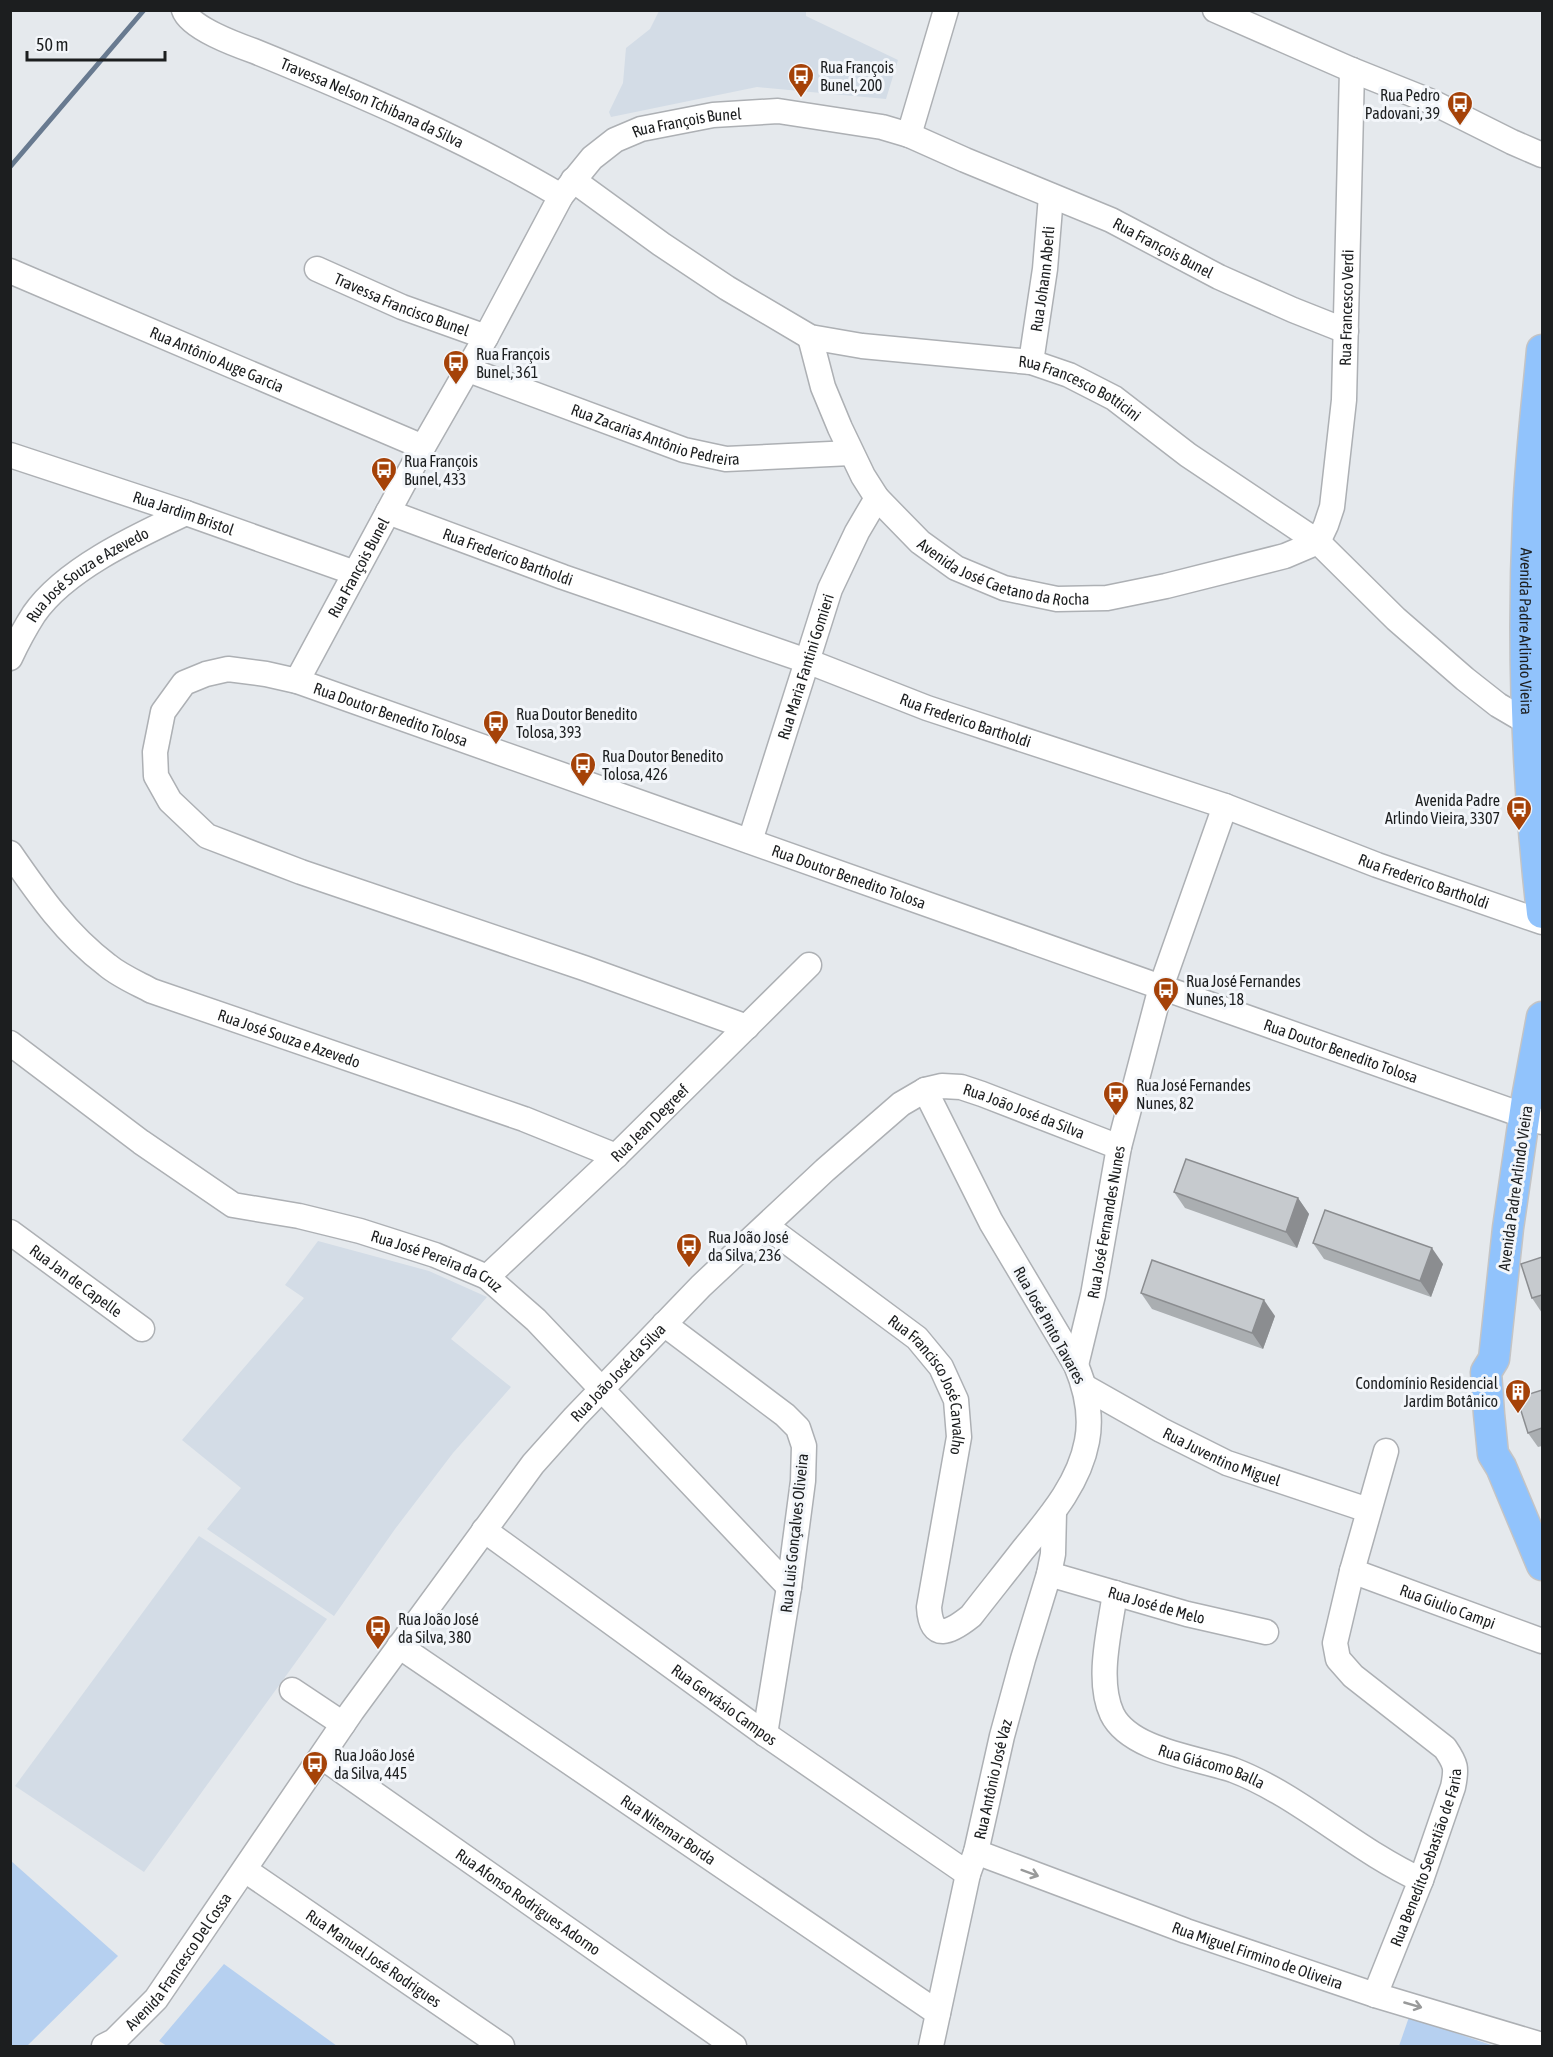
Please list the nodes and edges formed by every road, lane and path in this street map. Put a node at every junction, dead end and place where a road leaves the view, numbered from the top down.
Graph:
1 (184, 10) edge
2 (946, 10) edge
3 (1215, 10) edge
4 (1352, 70) junction
5 (909, 135) junction
6 (1542, 155) edge
7 (567, 188) junction
8 (1051, 196) junction
9 (317, 269) dead end
10 (10, 271) edge
11 (1346, 331) junction
12 (486, 337) junction
13 (810, 337) junction
14 (1542, 350) edge
15 (1031, 362) junction
16 (466, 369) junction
17 (423, 447) junction
18 (851, 453) junction
19 (10, 455) edge
20 (877, 498) junction
21 (388, 512) junction
22 (186, 513) junction
23 (1535, 519) edge
24 (1318, 542) junction
25 (355, 573) junction
26 (10, 658) edge
27 (807, 661) junction
28 (297, 681) junction
29 (1535, 724) edge
30 (1225, 806) junction
31 (750, 841) junction
32 (10, 853) edge
33 (1542, 913) edge
34 (1542, 922) edge
35 (809, 965) dead end
36 (1161, 987) junction
37 (1542, 1017) edge
38 (747, 1027) junction
39 (10, 1042) edge
40 (925, 1090) junction
41 (1533, 1119) edge
42 (1119, 1147) junction
43 (616, 1156) junction
44 (766, 1226) junction
45 (10, 1232) edge
46 (487, 1277) junction
47 (664, 1324) junction
48 (142, 1329) dead end
49 (1076, 1365) junction
50 (1085, 1387) junction
51 (601, 1389) junction
52 (1386, 1451) dead end
53 (1368, 1510) junction
54 (1054, 1512) junction
55 (484, 1530) junction
56 (1542, 1565) edge
57 (1352, 1571) junction
58 (1049, 1574) junction
59 (789, 1587) junction
60 (1115, 1593) junction
61 (970, 1616) joint
62 (1266, 1632) dead end
63 (1542, 1641) edge
64 (399, 1646) junction
65 (292, 1690) dead end
66 (343, 1724) junction
67 (765, 1734) junction
68 (322, 1757) junction
69 (972, 1863) junction
70 (245, 1870) junction
71 (1420, 1880) junction
72 (1375, 1995) junction
73 (938, 2013) junction
74 (1542, 2045) edge
75 (104, 2046) edge
76 (502, 2046) edge
77 (734, 2046) edge
78 (931, 2046) edge

1 - 7 street, Travessa Nelson Tchibana da Silva
2 - 5 street
3 - 4 street
4 - 6 street
4 - 11 street, Rua Francesco Verdi
5 - 7 street, Rua François Bunel
5 - 8 street, Rua François Bunel
7 - 12 street, Rua François Bunel
7 - 13 street, Rua Francesco Botticini
8 - 11 street, Rua François Bunel
8 - 15 street, Rua Johann Aberli
9 - 12 street, Travessa Francisco Bunel
10 - 17 street, Rua Antônio Auge Garcia
11 - 24 street, Rua Francesco Verdi
12 - 16 street, Rua François Bunel
13 - 15 street, Rua Francesco Botticini
13 - 18 street, Avenida José Caetano da Rocha
14 - 23 main road, Avenida Padre Arlindo Vieira
15 - 24 street, Rua Francesco Botticini
16 - 17 street, Rua François Bunel
16 - 18 street, Rua Zacarias Antônio Pedreira
17 - 21 street, Rua François Bunel
18 - 20 street, Avenida José Caetano da Rocha
19 - 22 street, Rua Jardim Bristol
20 - 24 street, Avenida José Caetano da Rocha
20 - 27 street, Rua Maria Fantini Gomieri
21 - 25 street, Rua François Bunel
21 - 27 street, Rua Frederico Bartholdi
22 - 25 street, Rua Jardim Bristol
22 - 26 street, Rua José Souza e Azevedo
23 - 29 main road, Avenida Padre Arlindo Vieira
24 - 29 street, Rua Francesco Botticini
25 - 28 street, Rua François Bunel
27 - 30 street, Rua Frederico Bartholdi
27 - 31 street, Rua Maria Fantini Gomieri
28 - 31 street, Rua Doutor Benedito Tolosa
28 - 38 street, Rua Doutor Benedito Tolosa
29 - 33 main road, Avenida Padre Arlindo Vieira
30 - 34 street, Rua Frederico Bartholdi
30 - 36 street, Rua José Fernandes Nunes
31 - 36 street, Rua Doutor Benedito Tolosa
32 - 43 street, Rua José Souza e Azevedo
35 - 38 street, Rua Jean Degreef
36 - 41 street, Rua Doutor Benedito Tolosa
36 - 42 street, Rua José Fernandes Nunes
37 - 41 main road, Avenida Padre Arlindo Vieira
38 - 43 street, Rua Jean Degreef
39 - 46 street, Rua José Pereira da Cruz
40 - 42 street, Rua João José da Silva
40 - 44 street, Rua João José da Silva
40 - 49 street, Rua José Pinto Tavares
41 - 56 main road, Avenida Padre Arlindo Vieira
42 - 49 street, Rua José Fernandes Nunes
43 - 46 street, Rua Jean Degreef
44 - 47 street, Rua João José da Silva
44 - 61 street, Rua Francisco José Carvalho
45 - 48 street, Rua Jan de Capelle
46 - 51 street, Rua José Pereira da Cruz
47 - 51 street, Rua João José da Silva
47 - 59 street, Rua Luis Gonçalves Oliveira
49 - 50 street, Rua José Pinto Tavares
50 - 53 street, Rua Juventino Miguel
50 - 54 street, Rua José Pinto Tavares
51 - 55 street, Rua João José da Silva
51 - 59 street, Rua José Pereira da Cruz
52 - 53 street, Rua Benedito Sebastião de Faria
53 - 57 street, Rua Benedito Sebastião de Faria
54 - 58 street, Rua Antônio José Vaz
54 - 61 street, Rua José Pinto Tavares
55 - 64 street, Rua João José da Silva
55 - 67 street, Rua Gervásio Campos
57 - 63 street, Rua Giulio Campi
57 - 71 street, Rua Benedito Sebastião de Faria
58 - 60 street, Rua José de Melo
58 - 69 street, Rua Antônio José Vaz
59 - 67 street, Rua Luis Gonçalves Oliveira
60 - 62 street, Rua José de Melo
60 - 71 street, Rua Giácomo Balla
64 - 66 street, Rua João José da Silva
64 - 73 street, Rua Nitemar Borda
65 - 66 street
66 - 68 street, Rua João José da Silva
67 - 69 street, Rua Gervásio Campos
68 - 70 street, Rua João José da Silva
68 - 77 street, Rua Afonso Rodrigues Adorno
69 -> 72 street, Rua Miguel Firmino de Oliveira
69 - 73 street, Rua Antônio José Vaz
70 - 75 street, Avenida Francesco Del Cossa
70 - 76 street, Rua Manuel José Rodrigues
71 - 72 street, Rua Benedito Sebastião de Faria
72 -> 74 street, Rua Miguel Firmino de Oliveira
73 - 78 street, Rua Antônio José Vaz

